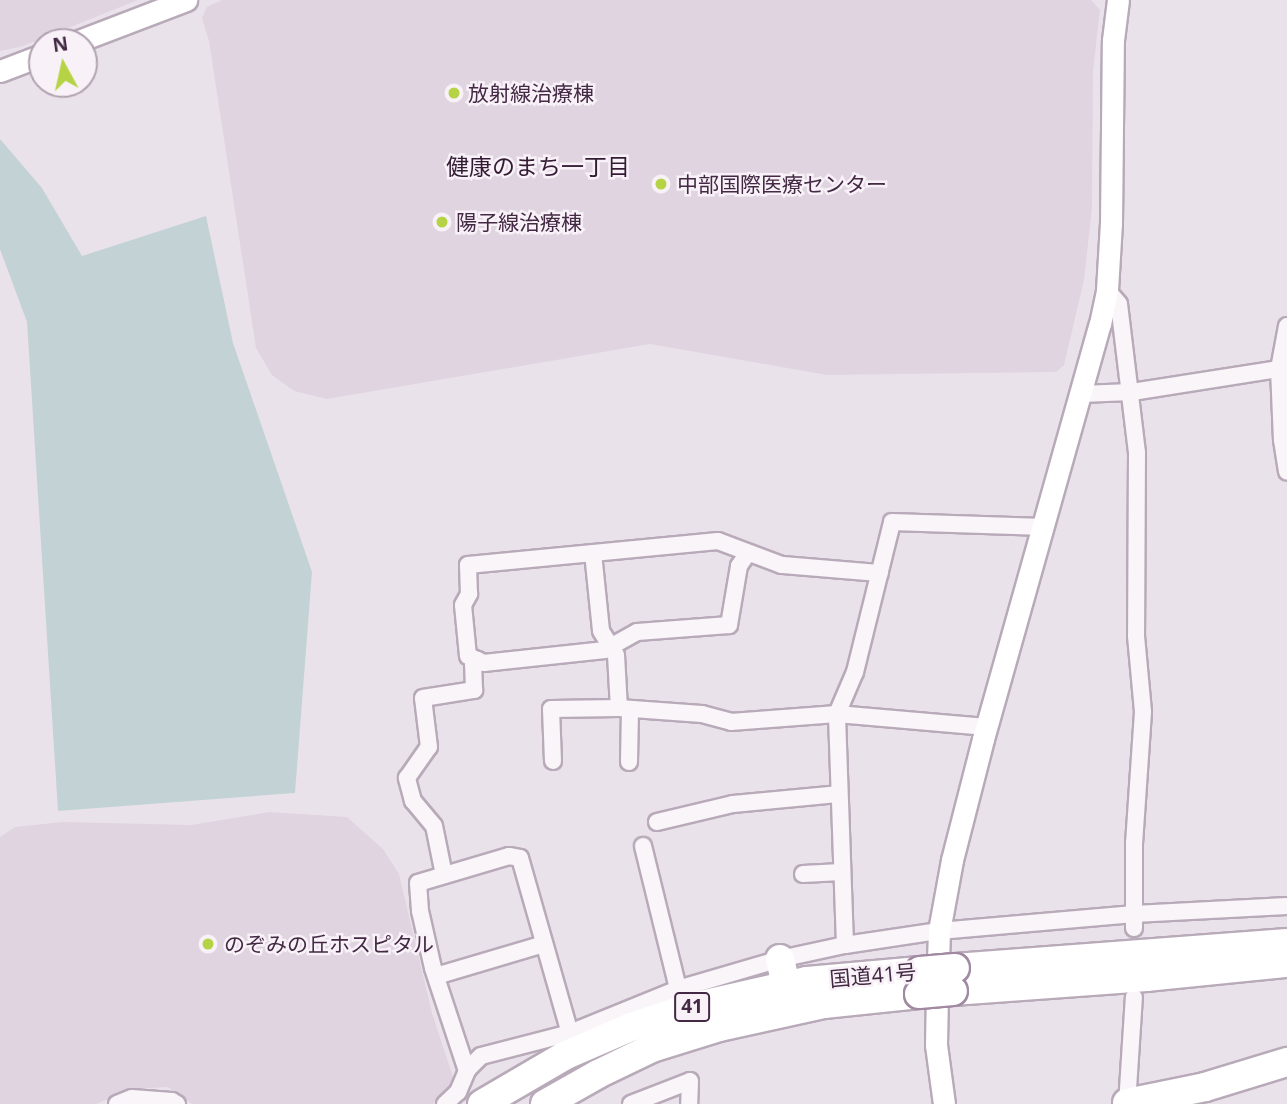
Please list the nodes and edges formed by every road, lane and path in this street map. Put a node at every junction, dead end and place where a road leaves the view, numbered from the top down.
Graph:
1 (186, 0) edge
2 (1118, 0) edge
3 (98, 34) edge
4 (28, 60) edge
5 (0, 71) edge
6 (1107, 290) junction
7 (1287, 326) edge
8 (1279, 369) junction
9 (1132, 392) junction
10 (1080, 394) junction
11 (1287, 471) edge
12 (1044, 527) junction
13 (593, 553) junction
14 (748, 553) junction
15 (880, 573) junction
16 (612, 645) junction
17 (477, 660) junction
18 (624, 708) junction
19 (837, 713) junction
20 (986, 727) junction
21 (553, 761) dead end
22 (629, 762) dead end
23 (838, 794) junction
24 (657, 822) dead end
25 (643, 846) dead end
26 (841, 872) junction
27 (803, 874) dead end
28 (444, 875) junction
29 (1287, 906) edge
30 (1134, 921) junction
31 (939, 931) junction
32 (1287, 943) edge
33 (544, 944) junction
34 (845, 945) junction
35 (1287, 963) edge
36 (783, 972) junction
37 (436, 976) junction
38 (954, 979) junction
39 (920, 982) junction
40 (678, 989) junction
41 (1134, 997) dead end
42 (569, 1033) junction
43 (1287, 1062) edge
44 (467, 1072) junction
45 (117, 1104) edge
46 (177, 1104) edge
47 (444, 1104) edge
48 (482, 1104) edge
49 (545, 1104) edge
50 (631, 1104) edge
51 (690, 1104) edge
52 (944, 1104) edge
53 (1127, 1104) edge

1 - 3 street
2 - 6 street
4 - 5 street
6 - 9 street
6 - 10 street
7 - 8 street
8 - 9 street
8 - 11 street
9 - 10 street
9 - 30 street
10 - 12 street
12 - 15 street
12 - 20 street
13 - 14 street
13 - 16 street
13 - 17 street
14 - 15 street
14 - 16 street
15 - 19 street
16 - 17 street
16 - 18 street
17 - 28 street
18 - 19 street
18 - 21 street
18 - 22 street
19 - 20 street
19 - 23 street
20 - 31 street
23 - 24 street
23 - 26 street
25 - 40 street
26 - 27 street
26 - 34 street
28 - 33 street
28 - 37 street
29 - 30 street
30 - 31 street
31 - 34 street
31 - 52 street
32 - 38 highway, 国道41号 / 41
33 - 37 street
33 - 42 street
34 - 36 street
35 - 38 highway, 国道41号 / 41
36 - 39 highway, 国道41号 / 41
36 - 40 street
36 - 48 highway, 国道41号 / 41
37 - 44 street
38 - 39 highway, 国道41号 / 41, bridge
39 - 49 highway, 国道41号 / 41
40 - 42 street
41 - 53 street
42 - 44 street
43 - 53 highway
44 - 47 street
45 - 46 street
50 - 51 street

